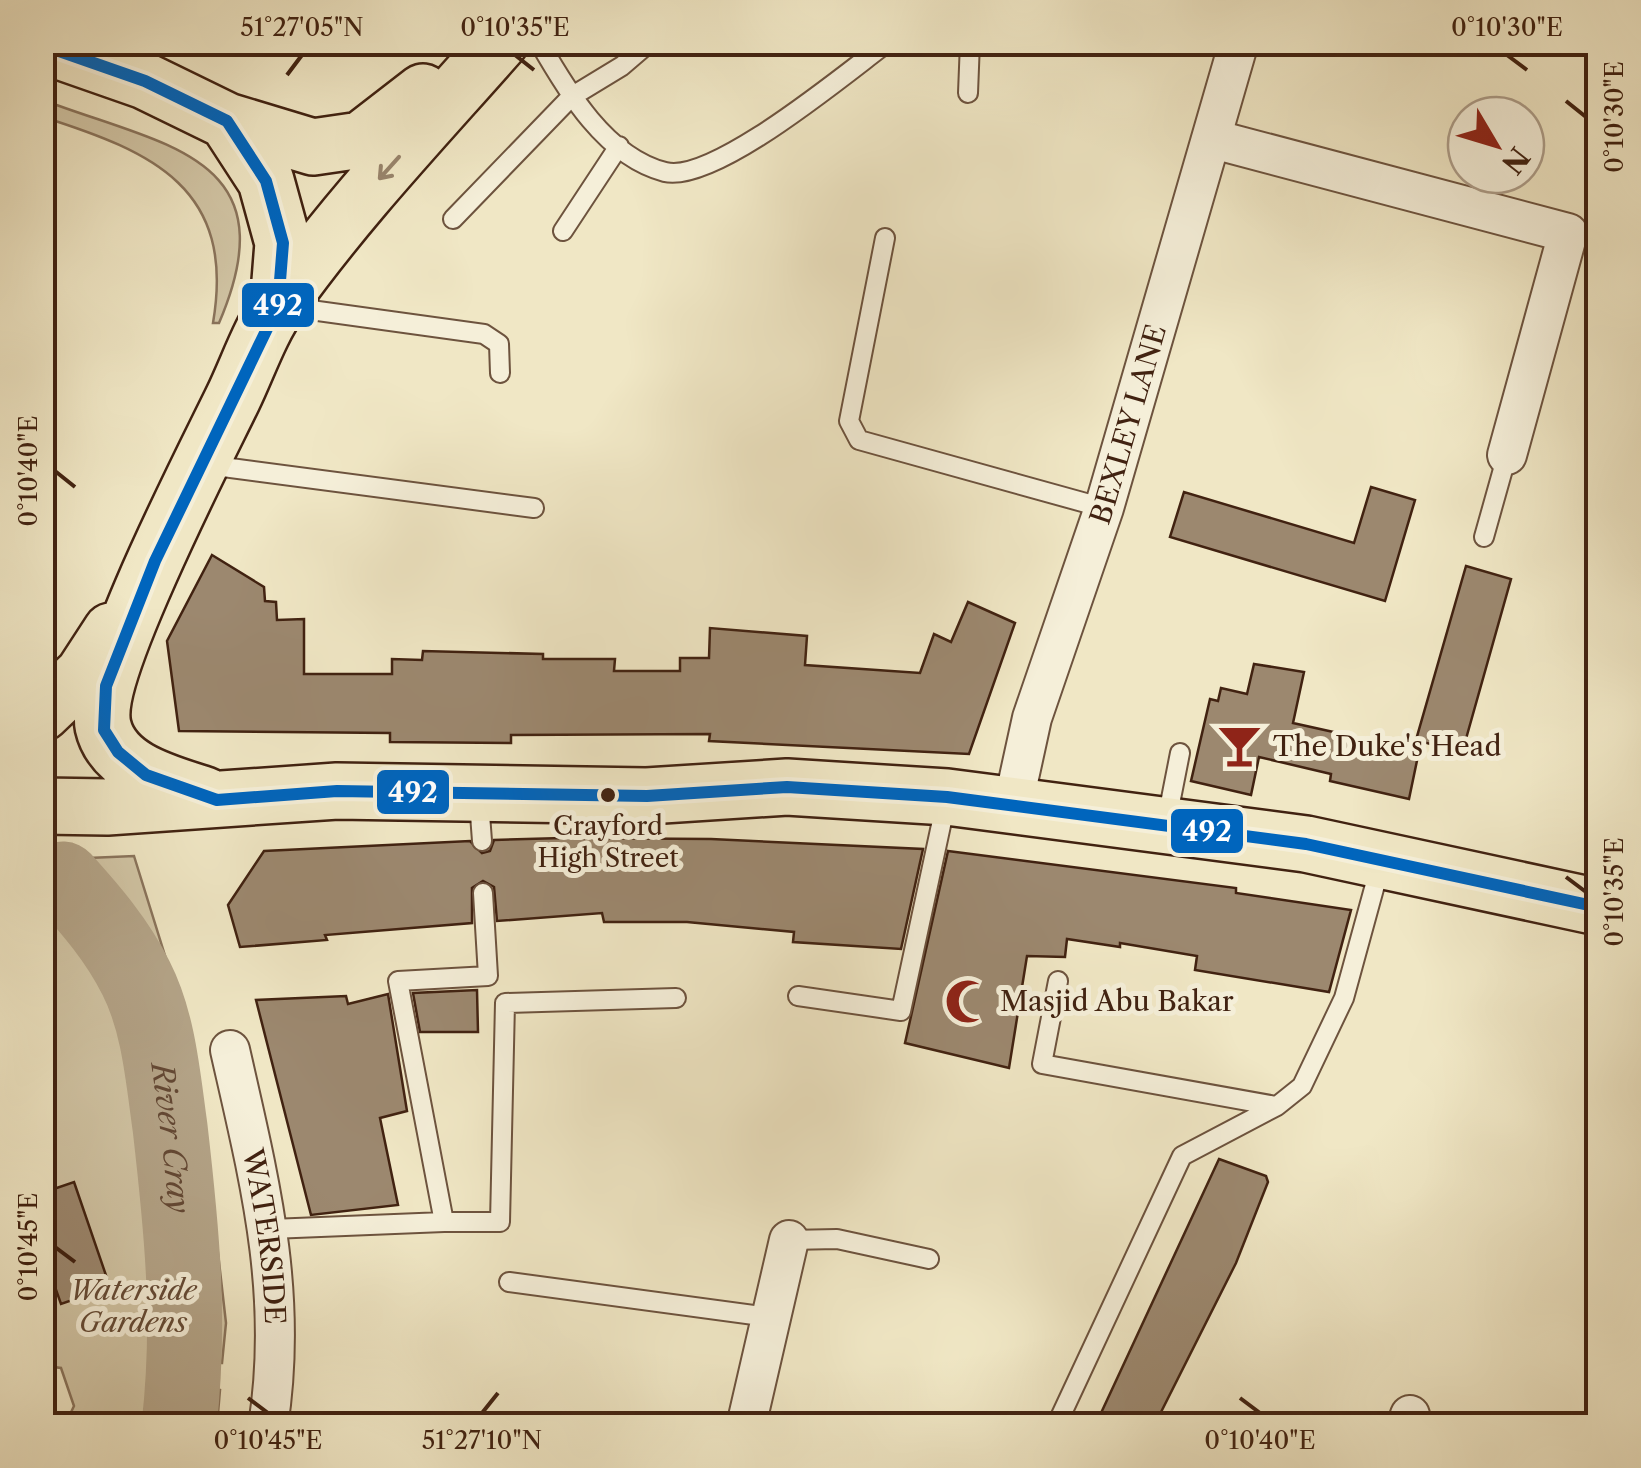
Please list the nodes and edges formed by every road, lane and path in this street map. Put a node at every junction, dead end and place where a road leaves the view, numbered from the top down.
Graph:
1 (487, 42) edge
2 (500, 42) edge
3 (540, 42) edge
4 (650, 42) edge
5 (888, 42) edge
6 (970, 42) edge
7 (1238, 42) edge
8 (57, 46) edge
9 (968, 93) dead end
10 (571, 98) junction
11 (227, 121) junction
12 (1214, 139) junction
13 (618, 146) junction
14 (453, 220) dead end
15 (563, 231) dead end
16 (886, 238) dead end
17 (278, 306) junction
18 (500, 373) dead end
19 (1507, 455) joint
20 (201, 464) junction
21 (534, 508) dead end
22 (1104, 508) junction
23 (1484, 537) dead end
24 (156, 561) junction
25 (42, 713) edge
26 (1180, 753) dead end
27 (947, 796) junction
28 (217, 800) junction
29 (1012, 805) junction
30 (42, 806) edge
31 (1166, 824) junction
32 (1382, 860) junction
33 (484, 894) dead end
34 (1598, 906) edge
35 (1058, 981) dead end
36 (798, 996) dead end
37 (676, 998) dead end
38 (230, 1050) dead end
39 (1277, 1106) junction
40 (444, 1222) junction
41 (271, 1228) junction
42 (789, 1240) joint
43 (929, 1259) dead end
44 (509, 1282) dead end
45 (769, 1317) junction
46 (268, 1426) edge
47 (746, 1426) edge
48 (1056, 1426) edge

1 - 11 main road
2 -> 17 main road
3 - 10 lane
4 - 10 lane
5 - 13 lane
6 - 9 lane
7 - 12 street, BEXLEY LANE
8 - 11 main road
10 - 13 lane
10 - 14 lane
11 - 17 main road
12 - 19 street
12 - 22 street, BEXLEY LANE
13 - 15 lane
16 - 22 lane
17 - 18 lane
17 - 20 main road
19 - 23 lane
20 - 21 lane
20 - 24 main road
22 - 29 street, BEXLEY LANE
24 - 25 main road
24 - 28 main road
26 - 31 lane
27 - 28 main road
27 - 29 main road
27 - 36 lane
28 - 30 main road
29 - 31 main road
31 - 32 main road
32 - 34 main road
32 - 39 lane
33 - 40 lane
35 - 39 lane
37 - 40 lane
38 - 41 street, WATERSIDE
39 - 48 lane
40 - 41 lane
41 - 46 street, WATERSIDE
42 - 43 lane
42 - 45 street
44 - 45 lane
45 - 47 street

